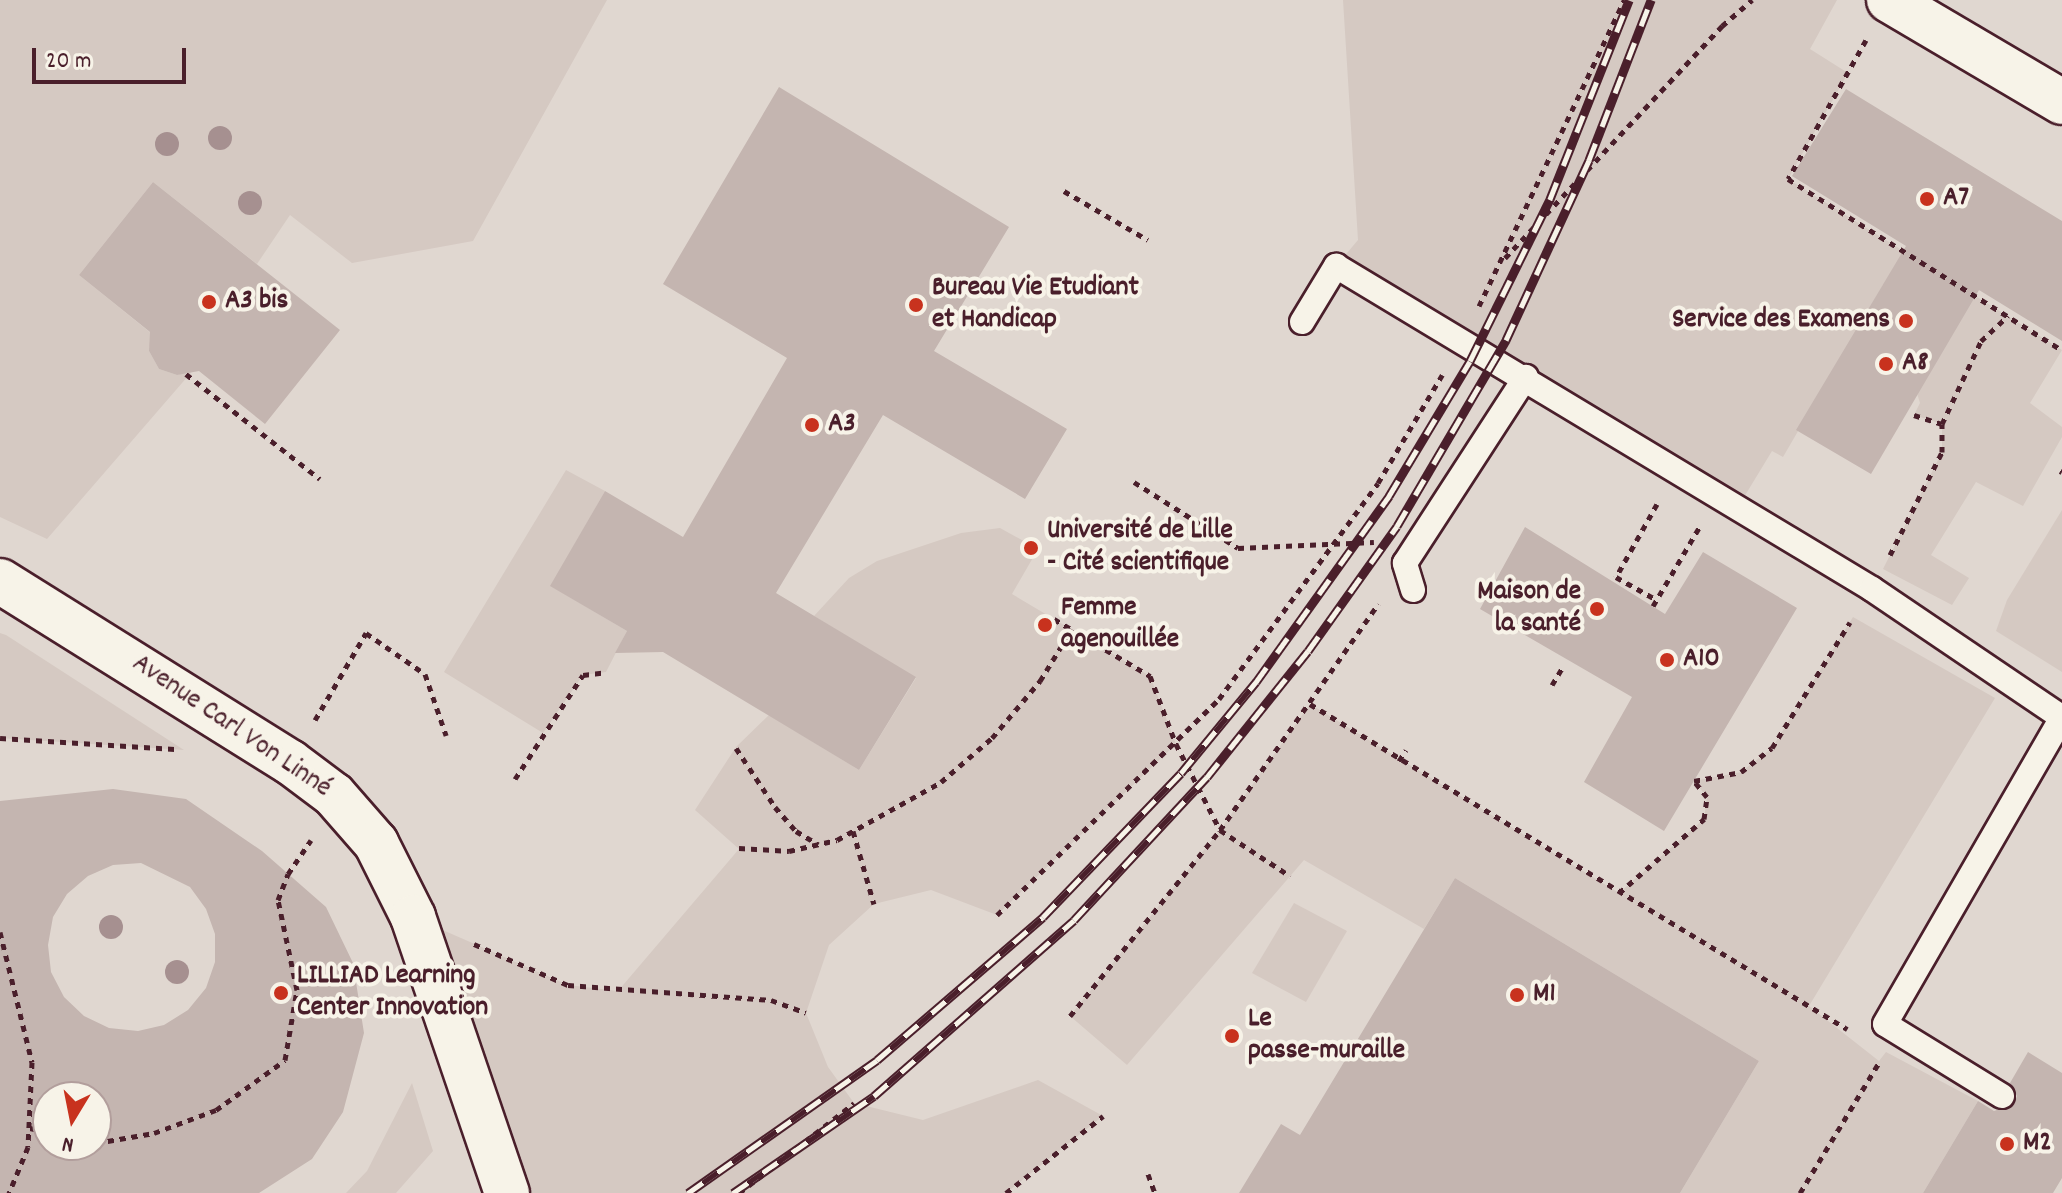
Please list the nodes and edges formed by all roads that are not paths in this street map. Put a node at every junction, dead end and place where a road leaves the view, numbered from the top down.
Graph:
1 (1889, 0) edge
2 (2062, 102) edge
3 (1302, 322) dead end
4 (1526, 377) junction
5 (0, 581) edge
6 (1413, 590) dead end
7 (2062, 717) edge
8 (2002, 1096) dead end
9 (507, 1193) edge

1 - 2 street
3 - 4 lane
4 - 6 lane
4 - 7 lane
5 - 9 street, Avenue Carl Von Linné
7 - 8 lane

